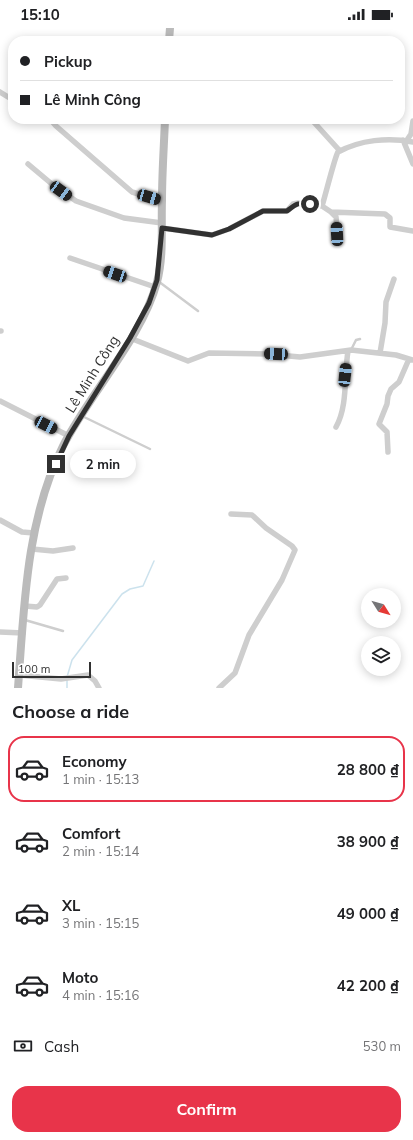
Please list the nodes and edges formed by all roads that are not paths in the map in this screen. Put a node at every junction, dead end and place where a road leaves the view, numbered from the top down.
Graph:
1 (413, 120) edge
2 (54, 124) edge
3 (165, 124) edge
4 (316, 124) edge
5 (408, 141) edge
6 (340, 151) junction
7 (28, 164) dead end
8 (413, 164) edge
9 (162, 201) junction
10 (322, 206) junction
11 (331, 212) junction
12 (162, 226) junction
13 (413, 231) edge
14 (338, 239) dead end
15 (70, 258) dead end
16 (394, 278) dead end
17 (156, 283) junction
18 (198, 310) dead end
19 (130, 338) junction
20 (360, 339) dead end
21 (349, 350) junction
22 (380, 353) junction
23 (411, 360) edge
24 (0, 400) edge
25 (81, 416) junction
26 (336, 427) dead end
27 (69, 436) junction
28 (150, 449) dead end
29 (388, 452) dead end
30 (231, 514) dead end
31 (0, 520) edge
32 (34, 533) junction
33 (73, 548) dead end
34 (32, 549) junction
35 (66, 578) dead end
36 (25, 606) junction
37 (24, 619) junction
38 (63, 631) dead end
39 (0, 632) edge
40 (23, 632) junction
41 (19, 675) junction
42 (18, 688) edge
43 (99, 688) edge
44 (219, 688) edge

1 - 5 street
2 - 9 street
3 - 9 main road, Lê Minh Công
4 - 6 street
5 - 6 street
5 - 8 street
6 - 10 street
7 - 12 street
9 - 12 main road, Lê Minh Công
10 - 11 street
10 - 12 street
11 - 13 street
11 - 14 street
12 - 17 main road, Lê Minh Công
15 - 17 street
16 - 22 street
17 - 18 lane
17 - 19 main road, Lê Minh Công
19 - 21 street
19 - 25 main road, Lê Minh Công
20 - 21 lane
21 - 22 street
21 - 26 street
22 - 23 street
23 - 29 street
24 - 27 street
25 - 27 main road, Lê Minh Công
25 - 28 lane
27 - 32 main road, Lê Minh Công
30 - 44 street
31 - 32 street
32 - 34 main road, Lê Minh Công
33 - 34 street
34 - 36 main road, Lê Minh Công
35 - 36 street
36 - 37 main road, Lê Minh Công
37 - 38 lane
37 - 40 main road, Lê Minh Công
39 - 40 street
40 - 41 main road, Lê Minh Công
41 - 42 main road, Lê Minh Công
41 - 43 street

